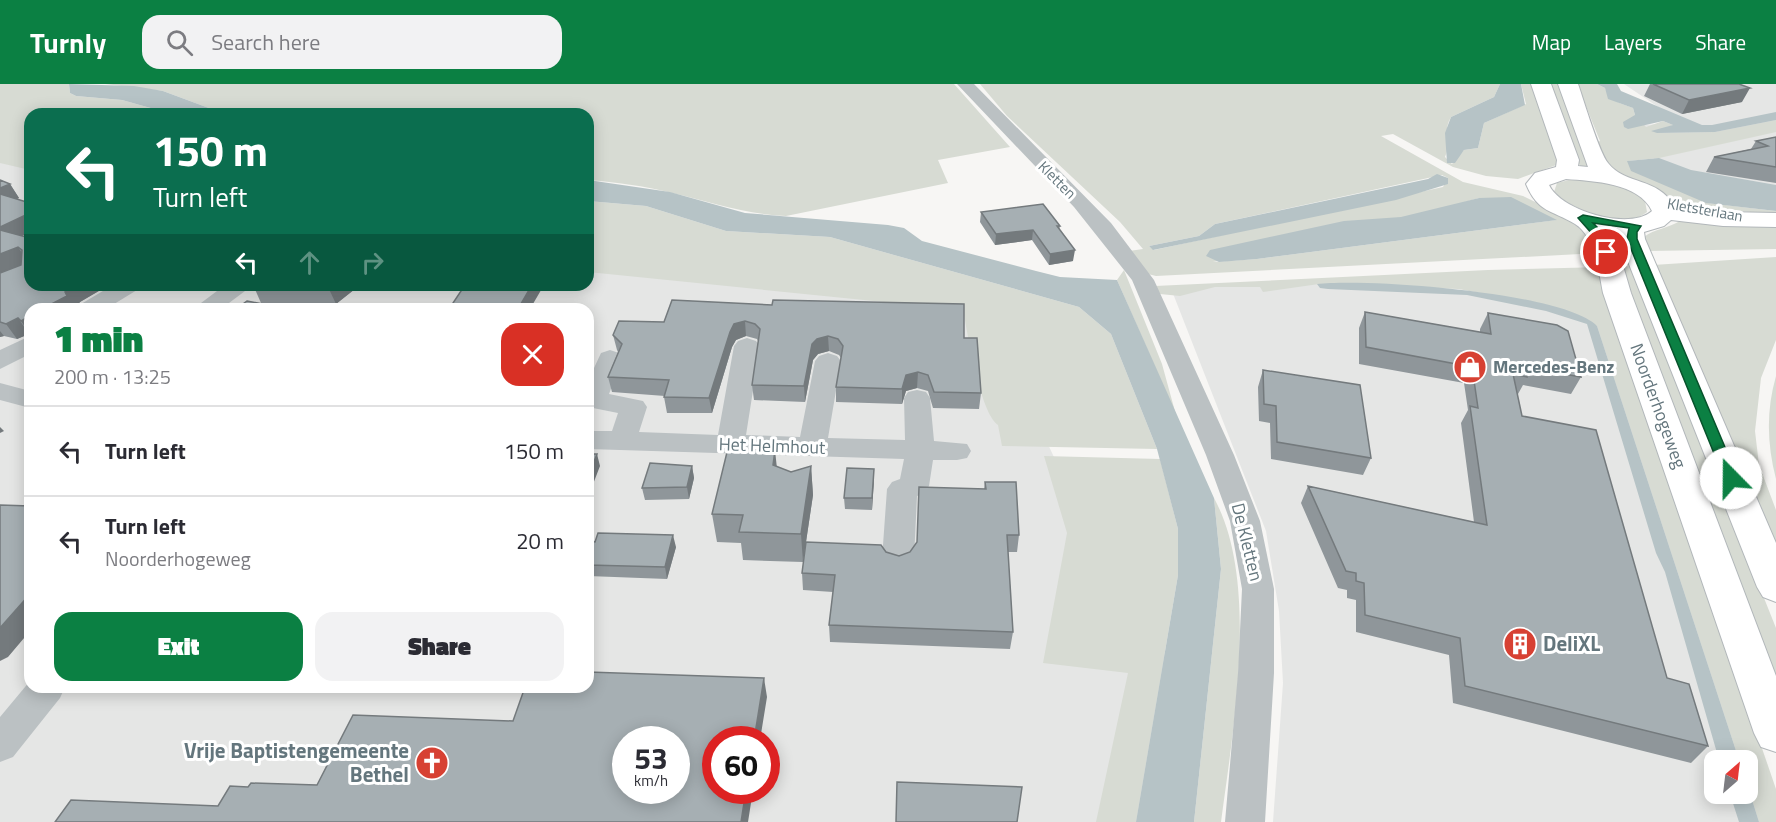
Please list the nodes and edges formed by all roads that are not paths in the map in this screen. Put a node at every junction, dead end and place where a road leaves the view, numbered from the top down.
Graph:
1 (966, 84) edge
2 (1541, 84) edge
3 (1568, 84) edge
4 (1566, 172) junction
5 (1613, 178) junction
6 (1662, 207) junction
7 (1583, 218) junction
8 (1776, 220) edge
9 (1636, 226) junction
10 (1143, 280) joint
11 (119, 291) edge
12 (98, 303) edge
13 (747, 346) dead end
14 (24, 347) edge
15 (610, 358) dead end
16 (0, 361) edge
17 (828, 361) dead end
18 (0, 391) edge
19 (24, 398) edge
20 (917, 398) dead end
21 (594, 440) edge
22 (623, 441) junction
23 (730, 444) junction
24 (806, 447) junction
25 (920, 450) junction
26 (957, 451) dead end
27 (795, 477) edge
28 (898, 559) edge
29 (1776, 587) edge
30 (41, 693) edge
31 (5, 732) edge
32 (1776, 733) edge
33 (1245, 822) edge

1 - 10 street, Kletten
2 - 4 main road
3 - 5 main road
4 - 5 main road
4 - 7 main road
5 - 6 main road
6 - 8 main road, Kletsterlaan
6 - 9 main road
7 - 9 main road
7 - 32 main road, Noorderhogeweg
9 - 29 main road, Noorderhogeweg
10 - 33 street, De Kletten
11 - 12 street
13 - 23 street
14 - 16 street
15 - 22 street
17 - 24 street
18 - 19 street
20 - 25 street
21 - 22 street, Het Helmhout
22 - 23 street, Het Helmhout
23 - 24 street, Het Helmhout
24 - 25 street, Het Helmhout
24 - 27 street
25 - 26 street, Het Helmhout
25 - 28 street
30 - 31 street

